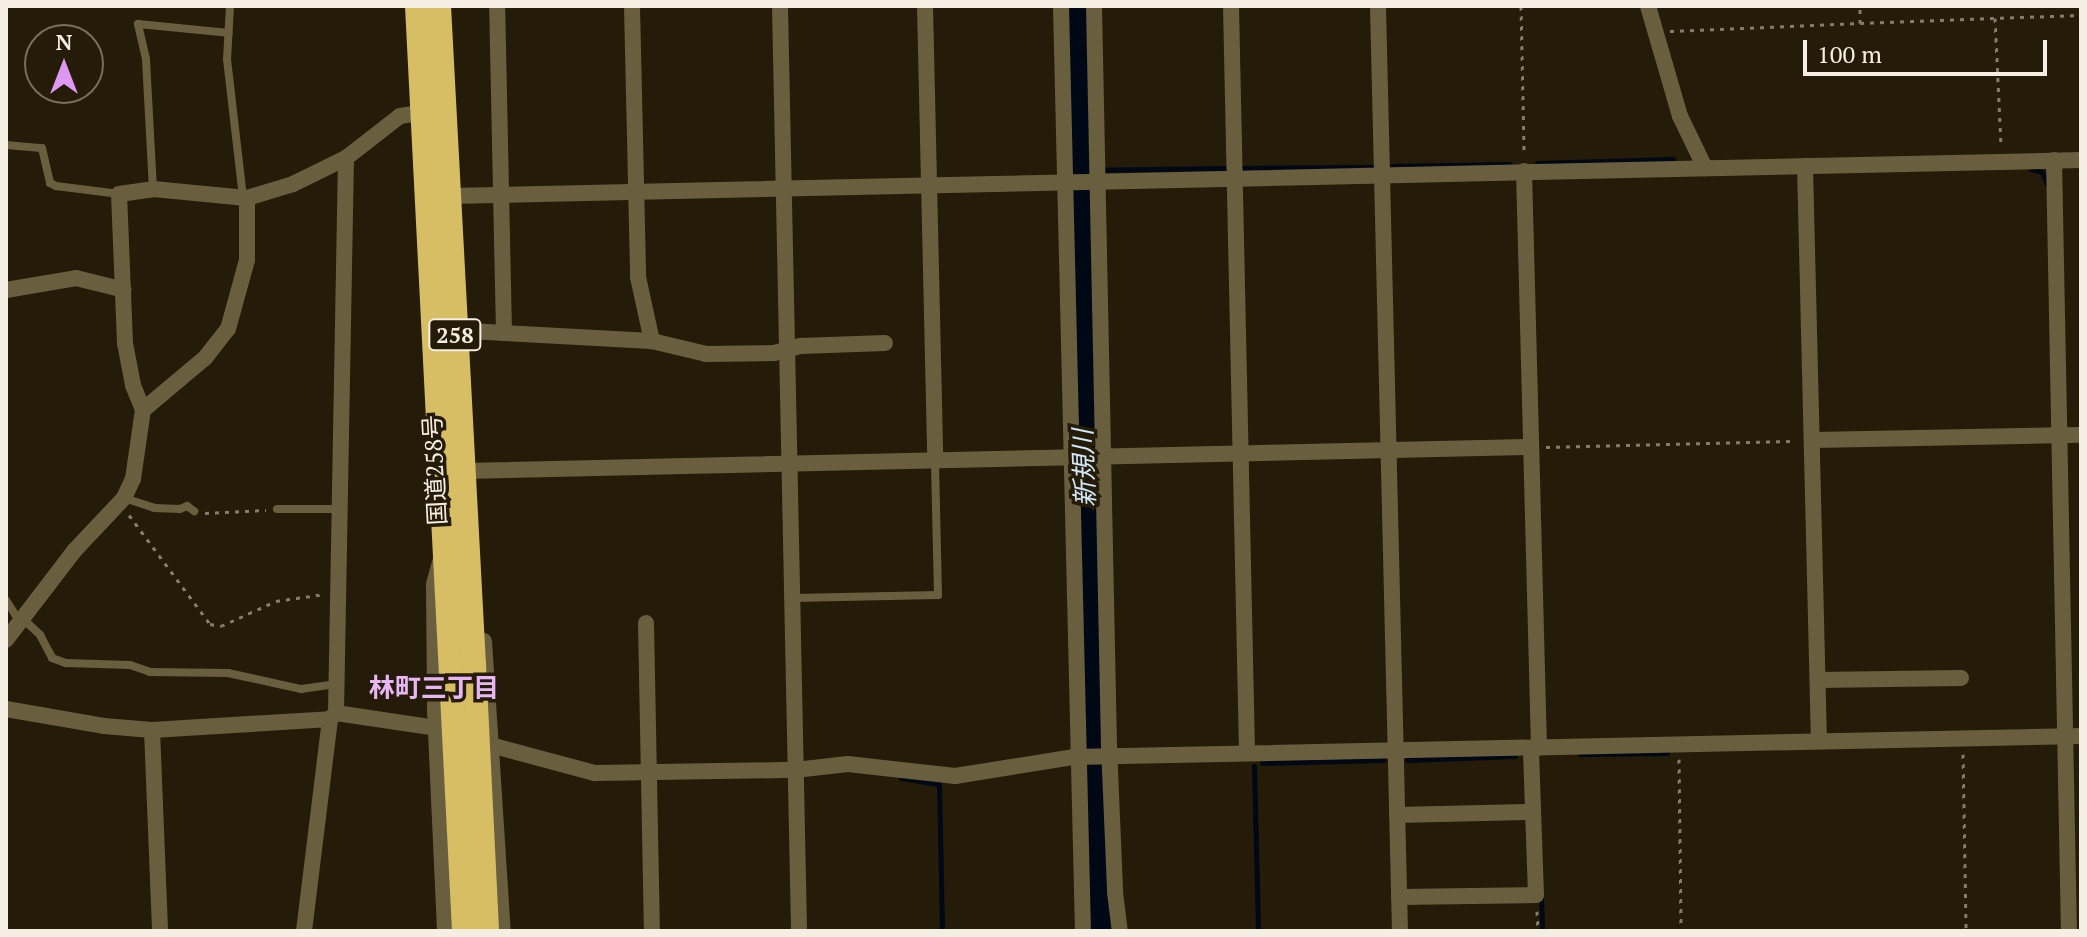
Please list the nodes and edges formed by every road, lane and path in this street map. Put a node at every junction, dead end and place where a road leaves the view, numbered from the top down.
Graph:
1 (230, 6) edge
2 (417, 6) edge
3 (439, 6) edge
4 (497, 6) edge
5 (632, 6) edge
6 (780, 6) edge
7 (925, 6) edge
8 (1061, 6) edge
9 (1094, 6) edge
10 (1231, 6) edge
11 (1378, 6) edge
12 (1521, 6) edge
13 (1648, 6) edge
14 (1860, 6) edge
15 (2081, 15) edge
16 (1995, 18) junction
17 (1860, 23) junction
18 (229, 33) junction
19 (1654, 35) junction
20 (433, 111) junction
21 (6, 145) edge
22 (346, 158) junction
23 (2054, 160) junction
24 (2081, 160) edge
25 (2001, 162) junction
26 (1805, 166) junction
27 (1705, 168) junction
28 (1524, 171) junction
29 (1096, 175) junction
30 (1382, 175) junction
31 (1234, 177) junction
32 (1067, 182) junction
33 (931, 184) junction
34 (153, 189) junction
35 (785, 190) junction
36 (637, 191) junction
37 (119, 194) junction
38 (449, 196) junction
39 (501, 196) junction
40 (245, 198) junction
41 (6, 290) edge
42 (124, 290) junction
43 (455, 330) junction
44 (504, 333) junction
45 (652, 341) junction
46 (885, 343) dead end
47 (787, 349) junction
48 (143, 410) junction
49 (2060, 435) junction
50 (2081, 435) edge
51 (1814, 440) junction
52 (1530, 447) junction
53 (1390, 450) junction
54 (1241, 453) junction
55 (1101, 457) junction
56 (1072, 458) junction
57 (935, 460) junction
58 (790, 464) junction
59 (463, 471) junction
60 (122, 500) junction
61 (277, 509) joint
62 (340, 509) junction
63 (194, 511) joint
64 (444, 544) junction
65 (467, 554) junction
66 (338, 596) junction
67 (793, 598) junction
68 (6, 600) edge
69 (21, 620) junction
70 (646, 623) dead end
71 (6, 640) edge
72 (462, 663) junction
73 (1961, 678) dead end
74 (1818, 680) junction
75 (337, 684) junction
76 (6, 709) edge
77 (333, 716) junction
78 (436, 728) junction
79 (152, 730) junction
80 (2074, 736) edge
81 (1963, 738) junction
82 (1819, 741) junction
83 (1678, 744) junction
84 (494, 746) junction
85 (1535, 748) junction
86 (1395, 750) junction
87 (1247, 753) junction
88 (1082, 758) junction
89 (1109, 758) junction
90 (795, 770) junction
91 (648, 774) junction
92 (1532, 812) junction
93 (1397, 815) junction
94 (1536, 895) junction
95 (1399, 897) junction
96 (506, 930) edge
97 (160, 931) edge
98 (304, 931) edge
99 (445, 931) edge
100 (464, 931) edge
101 (484, 931) edge
102 (652, 931) edge
103 (799, 931) edge
104 (1083, 931) edge
105 (1120, 931) edge
106 (1400, 931) edge
107 (1538, 931) edge
108 (1681, 931) edge
109 (1966, 931) edge
110 (2069, 931) edge

1 - 18 lane
2 - 20 highway, 国道258号 / 258
3 - 20 highway, 国道258号 / 258
4 - 39 street
5 - 36 street
6 - 35 street
7 - 33 street
8 - 32 street
9 - 29 street
10 - 31 street
11 - 30 street
12 - 28 path
13 - 19 street
14 - 17 path
15 - 16 path
16 - 17 path
16 - 25 path
17 - 19 path
18 - 34 lane
18 - 40 lane
19 - 27 street
20 - 22 street
20 - 38 highway, 国道258号 / 258
20 - 64 highway, 国道258号 / 258
21 - 37 lane
22 - 40 street
22 - 62 street
23 - 24 street
23 - 25 street
23 - 49 street
25 - 26 street
26 - 27 street
26 - 51 street
27 - 28 street
28 - 30 street
28 - 52 street
29 - 31 street
29 - 32 street
29 - 55 street
30 - 31 street
30 - 53 street
31 - 54 street
32 - 33 street
32 - 56 street
33 - 35 street
33 - 57 street
34 - 37 street
34 - 40 street
35 - 36 street
35 - 47 street
36 - 39 street
36 - 45 street
37 - 42 street
38 - 39 street
38 - 43 highway, 国道258号 / 258
39 - 44 street
40 - 48 street
41 - 42 street
42 - 48 street
43 - 44 street
43 - 59 highway, 国道258号 / 258
44 - 45 street
45 - 47 street
46 - 47 street
47 - 58 street
48 - 60 street
49 - 50 street
49 - 51 street
49 - 80 street
51 - 52 path
51 - 74 street
52 - 53 street
52 - 85 street
53 - 54 street
53 - 86 street
54 - 55 street
54 - 87 street
55 - 56 street
55 - 89 street
56 - 57 street
56 - 88 street
57 - 58 street
57 - 67 lane
58 - 59 street
58 - 67 street
59 - 65 highway, 国道258号 / 258
60 - 63 lane
60 - 66 path
60 - 69 street
61 - 62 lane
61 - 63 path
62 - 66 street
64 - 72 highway, 国道258号 / 258
64 - 78 street
65 - 72 highway, 国道258号 / 258
65 - 84 street
66 - 75 street
67 - 90 street
68 - 69 lane
69 - 71 street
69 - 75 lane
70 - 91 street
72 - 100 highway, 国道258号 / 258
72 - 101 highway, 国道258号 / 258, bridge
73 - 74 street
74 - 82 street
75 - 77 street
76 - 79 street
77 - 78 street
77 - 79 street
77 - 98 street
78 - 99 street
79 - 97 street
80 - 81 street
80 - 110 street
81 - 82 street
81 - 109 path
82 - 83 street
83 - 85 street
83 - 108 path
84 - 91 street
84 - 96 street
85 - 86 street
85 - 92 street
86 - 87 street
86 - 93 street
87 - 89 street
88 - 89 street
88 - 90 street
88 - 104 street
89 - 105 street
90 - 91 street
90 - 103 street
91 - 102 street
92 - 93 street
92 - 94 street
93 - 95 street
94 - 95 street
94 - 107 path
95 - 106 street
96 - 101 street

